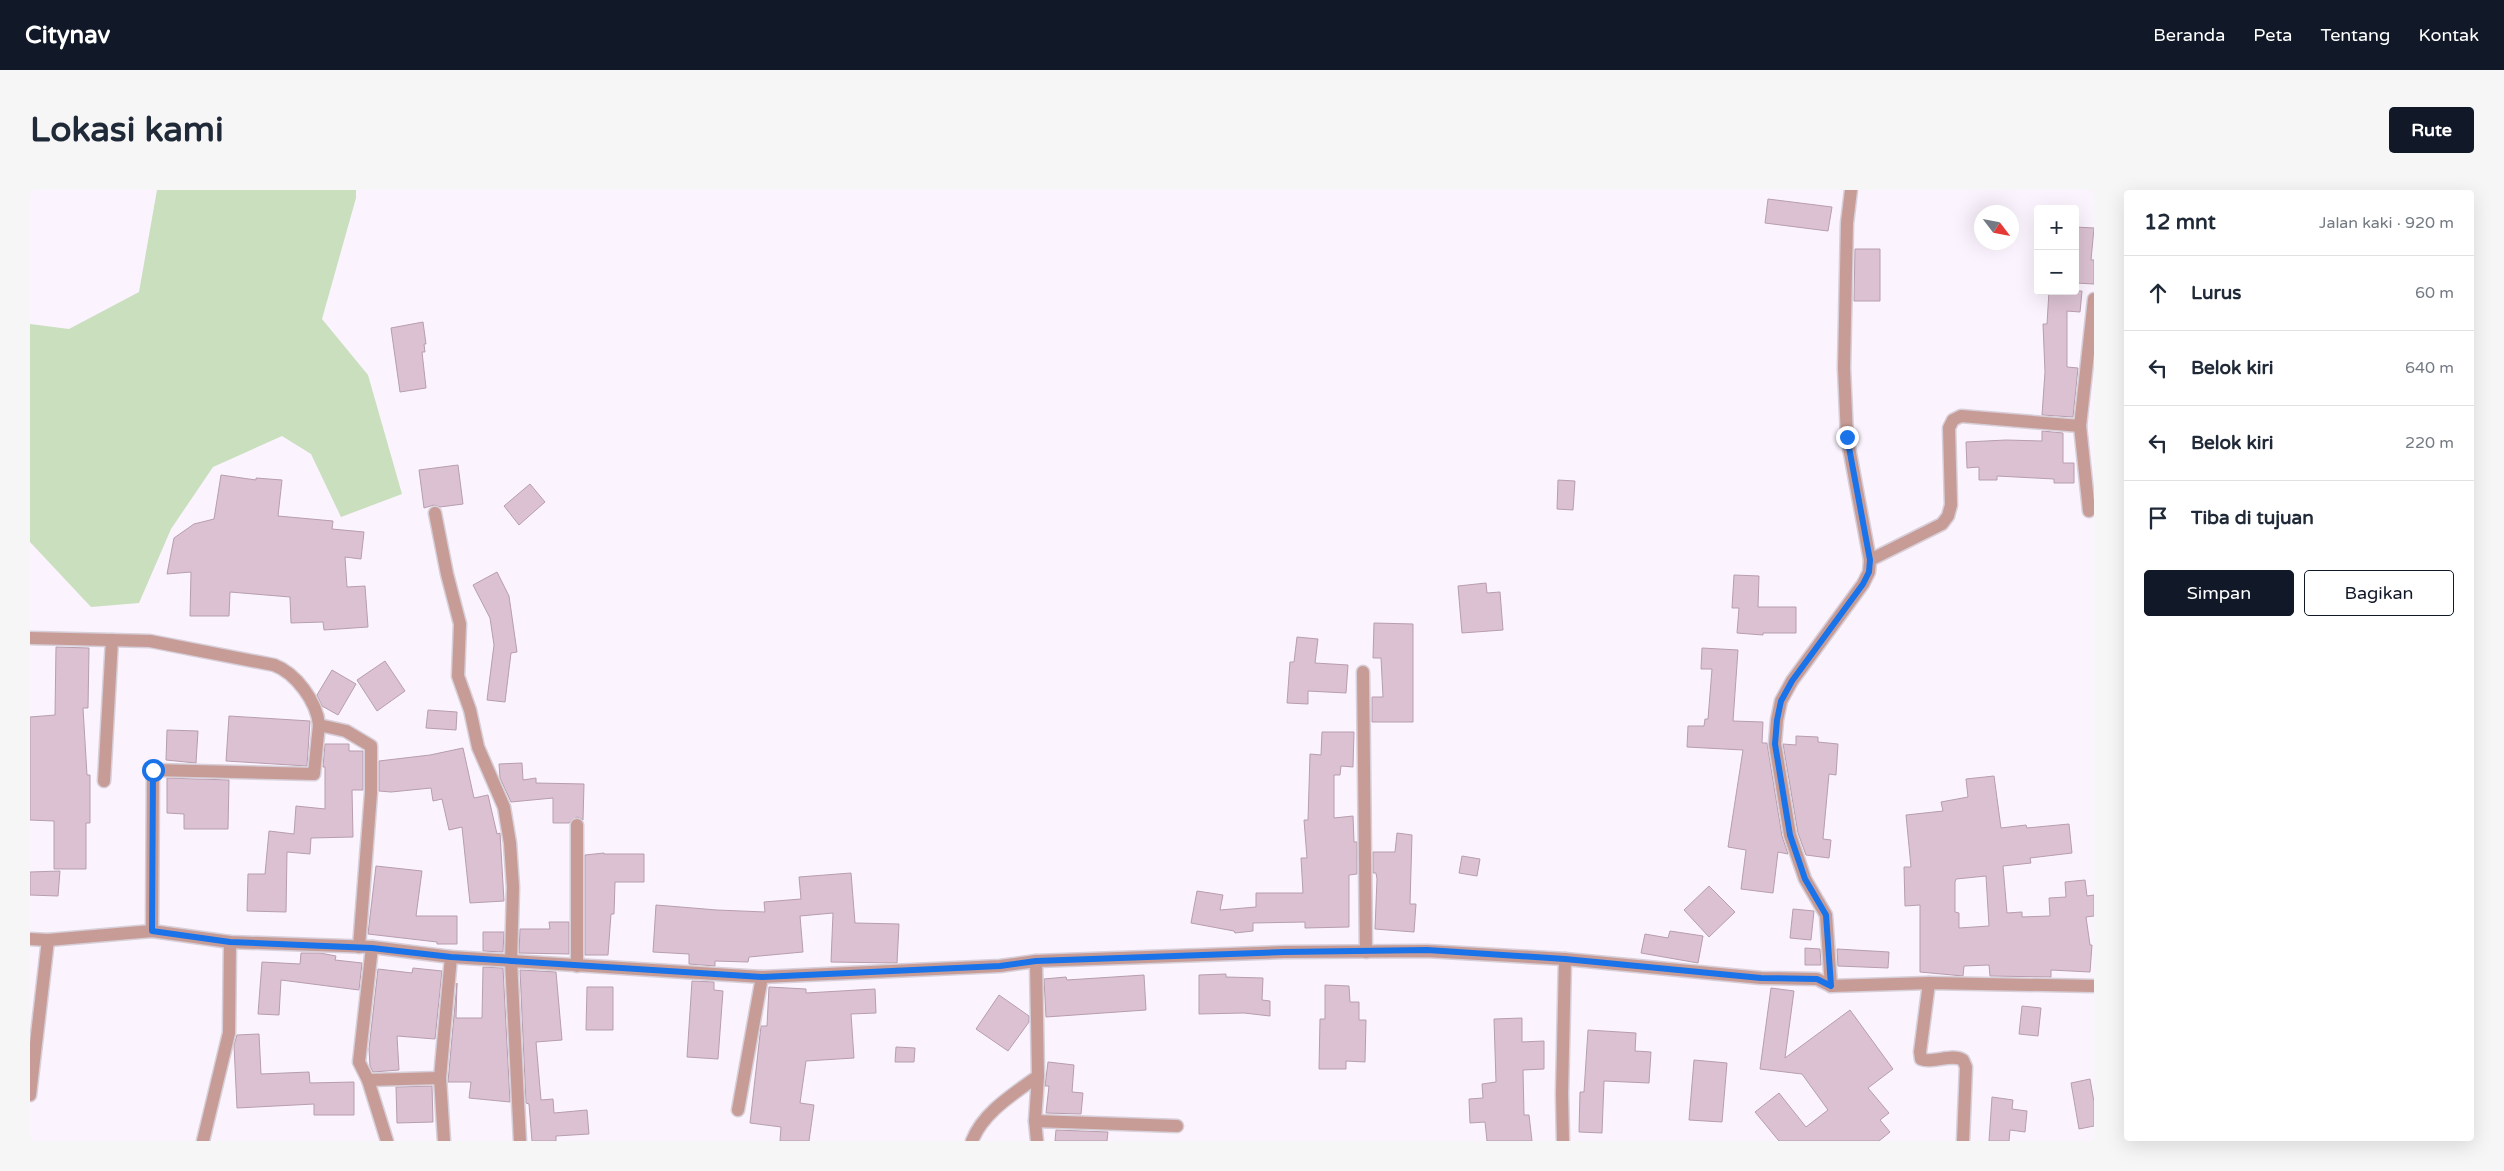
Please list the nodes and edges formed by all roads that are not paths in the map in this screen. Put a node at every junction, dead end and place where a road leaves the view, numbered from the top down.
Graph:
1 (1851, 190) edge
2 (2094, 299) edge
3 (2080, 426) junction
4 (2089, 511) dead end
5 (435, 513) dead end
6 (1870, 560) junction
7 (30, 638) edge
8 (112, 640) junction
9 (1362, 672) dead end
10 (319, 725) junction
11 (104, 781) dead end
12 (577, 825) dead end
13 (152, 931) junction
14 (30, 939) edge
15 (48, 940) junction
16 (230, 942) junction
17 (359, 947) junction
18 (372, 948) junction
19 (1366, 952) junction
20 (451, 957) junction
21 (1565, 959) junction
22 (511, 961) junction
23 (1036, 961) junction
24 (577, 966) junction
25 (762, 977) junction
26 (1930, 983) junction
27 (1831, 986) junction
28 (2094, 986) edge
29 (1038, 1076) junction
30 (440, 1078) junction
31 (368, 1080) junction
32 (30, 1095) edge
33 (738, 1110) dead end
34 (1035, 1121) junction
35 (1177, 1126) dead end
36 (203, 1141) edge
37 (387, 1141) edge
38 (444, 1141) edge
39 (520, 1141) edge
40 (972, 1141) edge
41 (1037, 1141) edge
42 (1563, 1141) edge
43 (1963, 1141) edge

1 - 6 street
2 - 3 street
3 - 4 street
3 - 6 street
5 - 22 street
6 - 27 street
7 - 8 street
8 - 10 street
8 - 11 street
9 - 19 street
10 - 13 street
10 - 17 street
12 - 24 street
13 - 15 street
13 - 16 street
14 - 15 street
15 - 32 street
16 - 17 street
16 - 36 street
17 - 18 street
18 - 20 street
18 - 31 street
19 - 21 street
19 - 23 street
20 - 22 street
20 - 30 street
21 - 27 street
21 - 42 street
22 - 24 street
22 - 39 street
23 - 25 street
23 - 29 street
24 - 25 street
25 - 33 street
26 - 27 street
26 - 28 street
26 - 43 street
29 - 34 street
29 - 40 street
30 - 31 street
30 - 38 street
31 - 37 street
34 - 35 street
34 - 41 street

